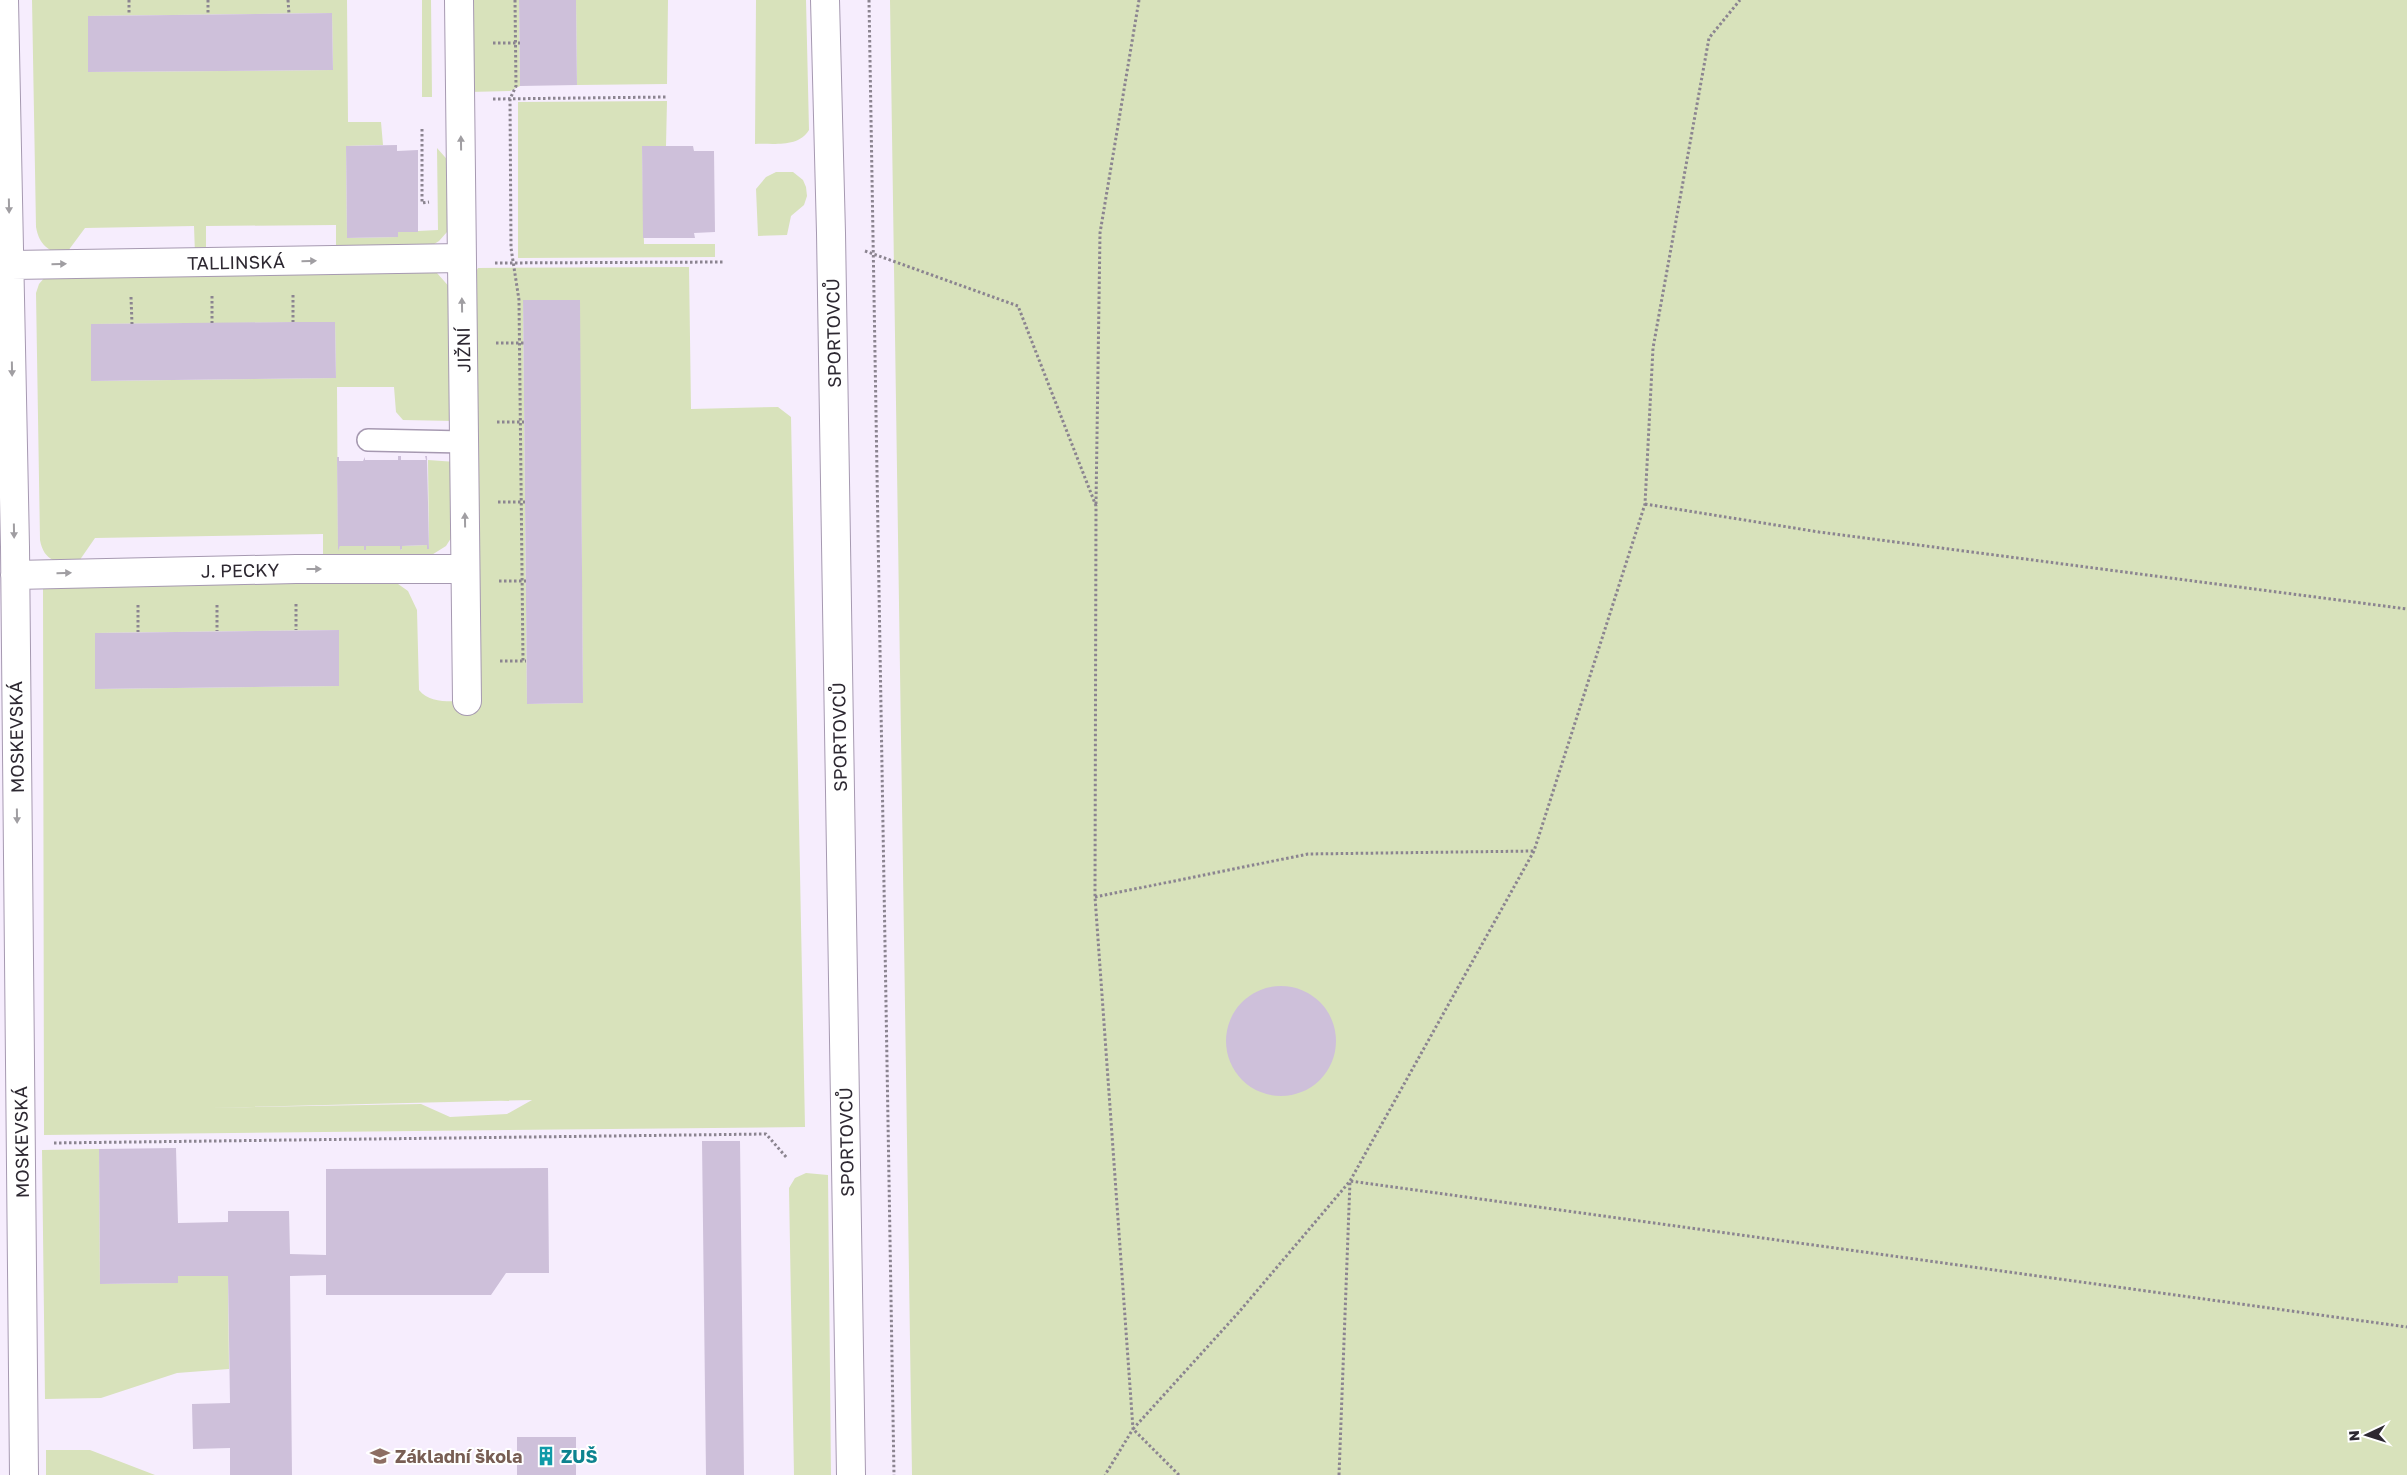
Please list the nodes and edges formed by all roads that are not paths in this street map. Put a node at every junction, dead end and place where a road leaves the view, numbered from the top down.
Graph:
1 (4, 0) edge
2 (459, 0) edge
3 (825, 0) edge
4 (461, 261) junction
5 (11, 265) junction
6 (368, 440) dead end
7 (464, 442) junction
8 (466, 569) junction
9 (15, 574) junction
10 (467, 701) dead end
11 (24, 1475) edge
12 (850, 1475) edge

1 -> 5 street, MOSKEVSKÁ
4 -> 2 street, JIŽNÍ
3 - 12 street, SPORTOVCŮ
5 -> 4 street, TALLINSKÁ
7 -> 4 street, JIŽNÍ
5 -> 9 street, MOSKEVSKÁ
6 - 7 lane
8 -> 7 street, JIŽNÍ
9 -> 8 street, J. PECKY
8 - 10 street, JIŽNÍ
9 -> 11 street, MOSKEVSKÁ

